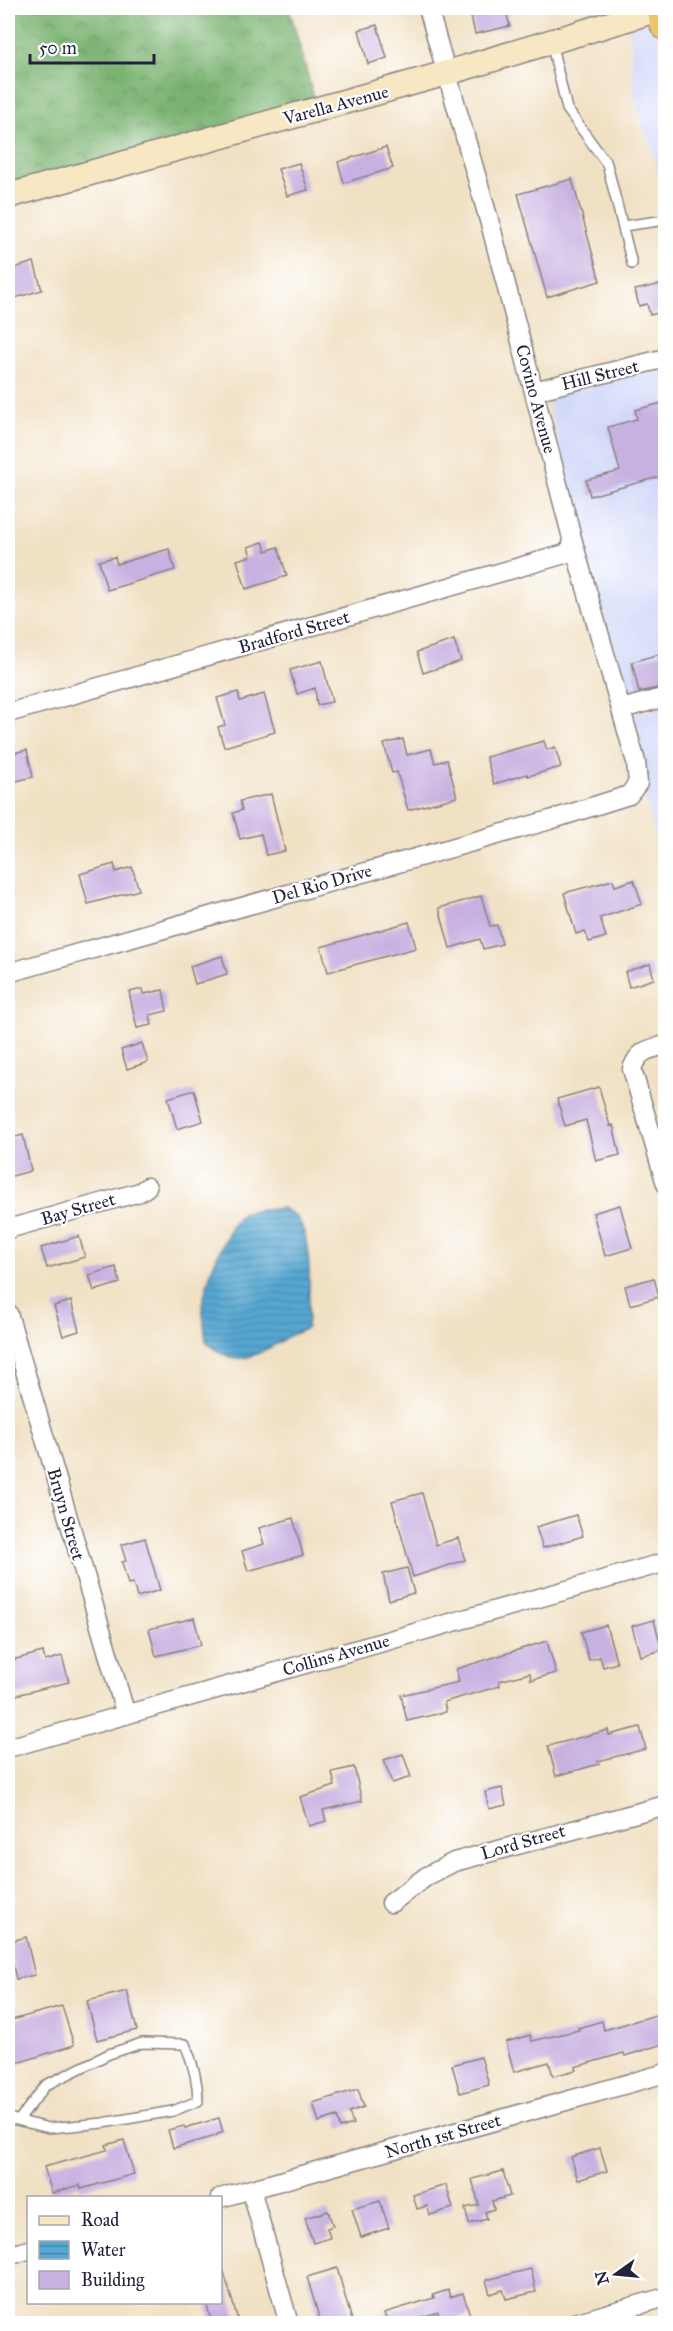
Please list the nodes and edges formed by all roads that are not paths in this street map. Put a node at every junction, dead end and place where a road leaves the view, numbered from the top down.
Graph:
1 (428, 8) edge
2 (663, 8) edge
3 (666, 24) edge
4 (551, 42) junction
5 (447, 73) junction
6 (8, 196) edge
7 (666, 220) edge
8 (623, 226) junction
9 (632, 264) dead end
10 (666, 358) edge
11 (534, 391) junction
12 (573, 542) junction
13 (666, 697) edge
14 (621, 709) junction
15 (8, 713) edge
16 (634, 790) joint
17 (8, 973) edge
18 (666, 1045) edge
19 (666, 1184) edge
20 (147, 1187) dead end
21 (8, 1229) edge
22 (8, 1313) edge
23 (666, 1562) edge
24 (126, 1715) junction
25 (8, 1748) edge
26 (666, 1805) edge
27 (391, 1903) dead end
28 (666, 2073) edge
29 (8, 2118) edge
30 (19, 2120) junction
31 (250, 2190) junction
32 (222, 2197) edge
33 (27, 2250) edge
34 (8, 2256) edge
35 (666, 2297) edge
36 (289, 2324) edge
37 (571, 2324) edge

1 - 5 street, Covino Avenue
2 - 3 highway
2 - 4 street, Varella Avenue
4 - 5 street, Varella Avenue
4 - 8 lane
5 - 6 street, Varella Avenue
5 - 11 street, Covino Avenue
7 - 8 lane
8 - 9 lane
10 - 11 street, Hill Street
11 - 12 street, Covino Avenue
12 - 14 street, Covino Avenue
12 - 15 street, Bradford Street
13 - 14 street
14 - 16 street, Covino Avenue
16 - 17 street, Del Rio Drive
18 - 19 street
20 - 21 street, Bay Street
22 - 24 street, Bruyn Street
23 - 24 street, Collins Avenue
24 - 25 street, Collins Avenue
26 - 27 street, Lord Street
28 - 31 street, North 1st Street
29 - 30 lane
30 - 30 lane
31 - 32 street, North 1st Street
31 - 36 street
33 - 34 street
35 - 37 street

